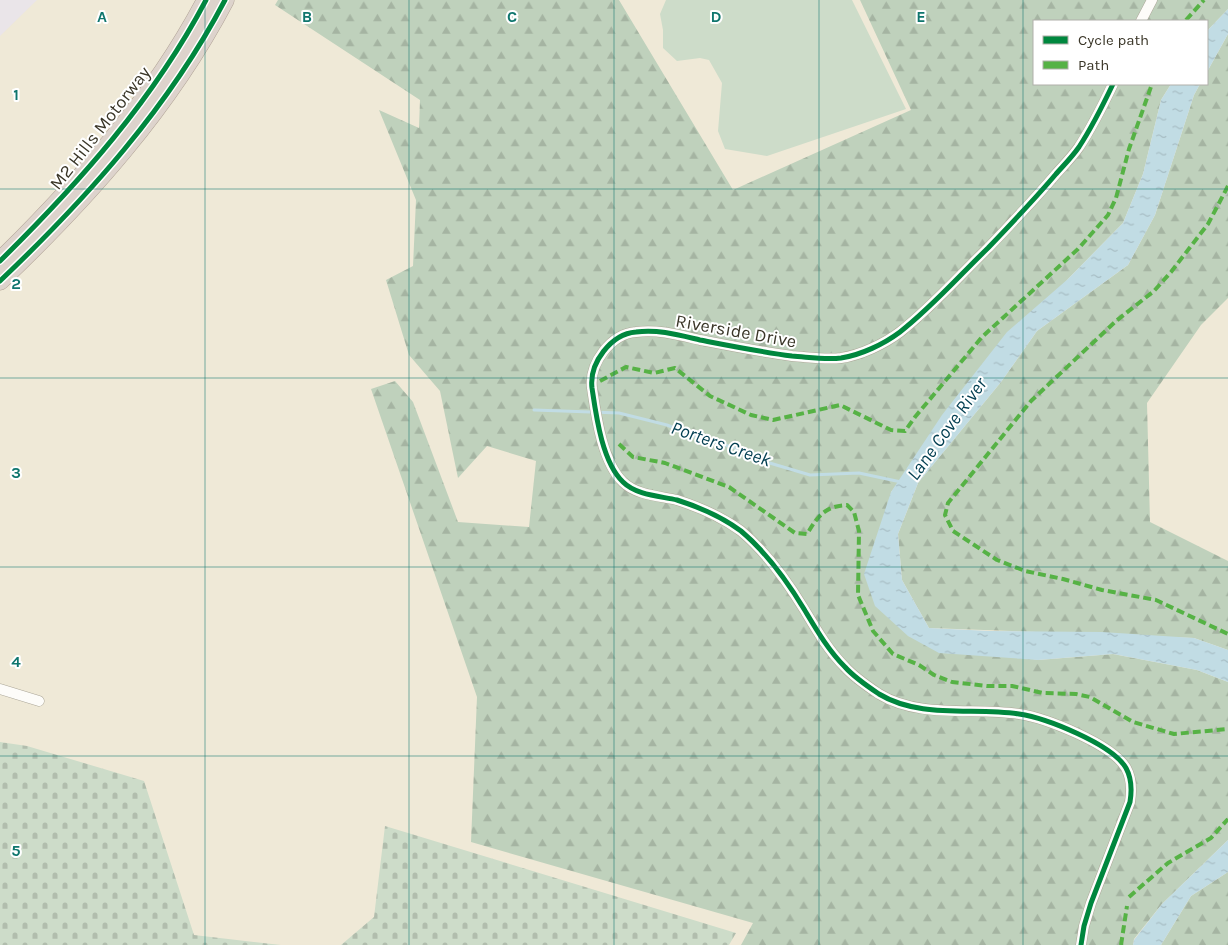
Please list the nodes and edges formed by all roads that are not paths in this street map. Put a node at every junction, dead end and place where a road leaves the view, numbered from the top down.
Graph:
1 (206, 0) edge
2 (225, 0) edge
3 (238, 0) edge
4 (1152, 0) edge
5 (1142, 20) edge
6 (212, 24) junction
7 (1112, 85) edge
8 (0, 261) edge
9 (0, 280) edge
10 (0, 689) edge
11 (39, 701) dead end
12 (1081, 945) edge

1 - 8 highway, M2 Hills Motorway
2 - 6 highway, M2 Hills Motorway
3 - 6 highway
4 - 5 street
6 - 9 highway, M2 Hills Motorway
7 - 12 street, Riverside Drive
10 - 11 street

